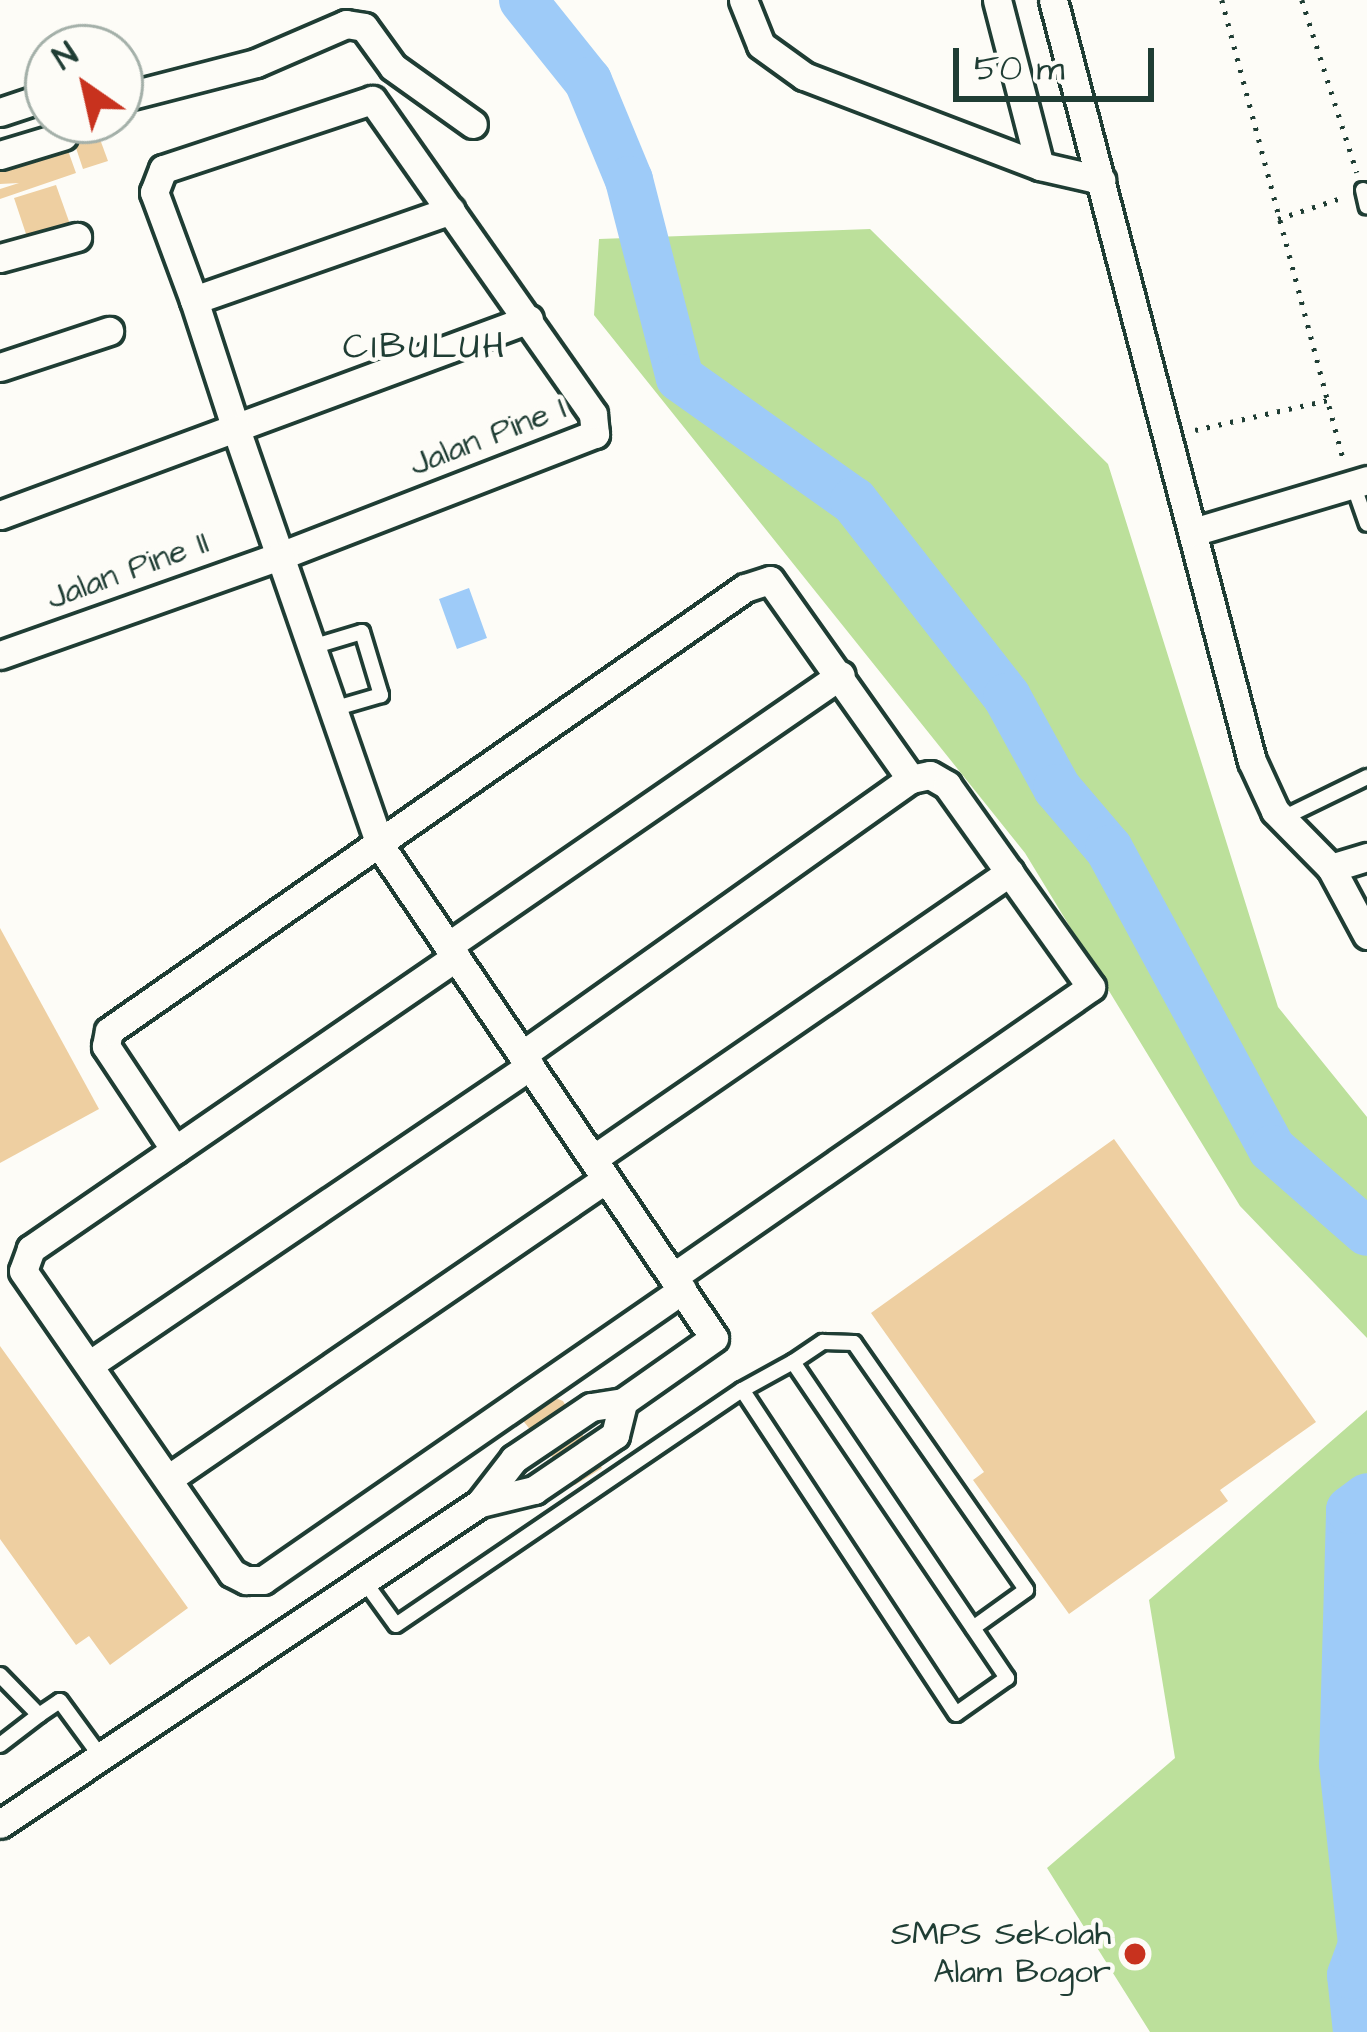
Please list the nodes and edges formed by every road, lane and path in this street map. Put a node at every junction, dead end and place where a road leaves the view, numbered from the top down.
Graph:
1 (743, 0) edge
2 (998, 0) edge
3 (1222, 0) edge
4 (1302, 0) edge
5 (1057, 14) edge
6 (1009, 42) junction
7 (144, 92) edge
8 (473, 124) dead end
9 (36, 144) edge
10 (0, 155) edge
11 (1040, 166) junction
12 (1101, 180) junction
13 (1363, 190) junction
14 (1367, 207) edge
15 (451, 210) junction
16 (1279, 219) junction
17 (77, 237) dead end
18 (0, 258) edge
19 (194, 300) junction
20 (529, 319) junction
21 (110, 331) dead end
22 (0, 368) edge
23 (1328, 400) junction
24 (236, 429) junction
25 (1166, 436) junction
26 (1360, 482) edge
27 (0, 514) edge
28 (1367, 524) edge
29 (1193, 532) junction
30 (280, 556) junction
31 (312, 647) junction
32 (0, 655) edge
33 (841, 675) junction
34 (333, 709) junction
35 (1367, 777) edge
36 (911, 779) junction
37 (1281, 819) junction
38 (381, 847) junction
39 (1367, 857) edge
40 (1331, 868) junction
41 (1010, 872) junction
42 (1367, 935) edge
43 (452, 951) junction
44 (526, 1060) junction
45 (175, 1150) junction
46 (600, 1169) junction
47 (677, 1284) junction
48 (793, 1363) junction
49 (89, 1365) junction
50 (742, 1390) junction
51 (167, 1479) junction
52 (364, 1581) junction
53 (973, 1628) junction
54 (0, 1675) edge
55 (39, 1715) junction
56 (0, 1745) edge
57 (102, 1759) junction
58 (0, 1824) edge

1 - 11 street
2 - 6 street
3 - 16 path
4 - 13 path
5 - 6 street
5 - 12 street
6 - 11 street
7 - 8 street
9 - 10 street
11 - 12 street
12 - 25 street
13 - 14 lane
13 - 16 path
15 - 19 street
15 - 19 street
15 - 20 street
16 - 23 path
17 - 18 street
19 - 24 street
20 - 24 street
20 - 30 street, Jalan Pine I
21 - 22 street
23 - 25 path
23 - 26 path
24 - 27 street
24 - 30 street
25 - 29 street
26 - 28 lane
26 - 29 street
29 - 37 street
30 - 31 street
30 - 32 street, Jalan Pine II
31 - 34 street
31 - 34 lane
33 - 36 street
33 - 38 street
33 - 43 street
34 - 38 street
35 - 37 lane
36 - 41 street
36 - 44 street
37 - 40 street
38 - 43 street
38 - 45 street
39 - 40 street
40 - 42 street
41 - 46 street
41 - 47 street
43 - 44 street
43 - 45 street
44 - 46 street
44 - 49 street
45 - 49 street
46 - 47 street
46 - 51 street
47 - 51 street
47 - 52 street
48 - 50 lane
48 - 53 lane
48 - 53 lane
49 - 51 street
50 - 52 lane
50 - 53 lane
52 - 57 street
54 - 55 lane
55 - 56 lane
55 - 57 lane
57 - 58 street

